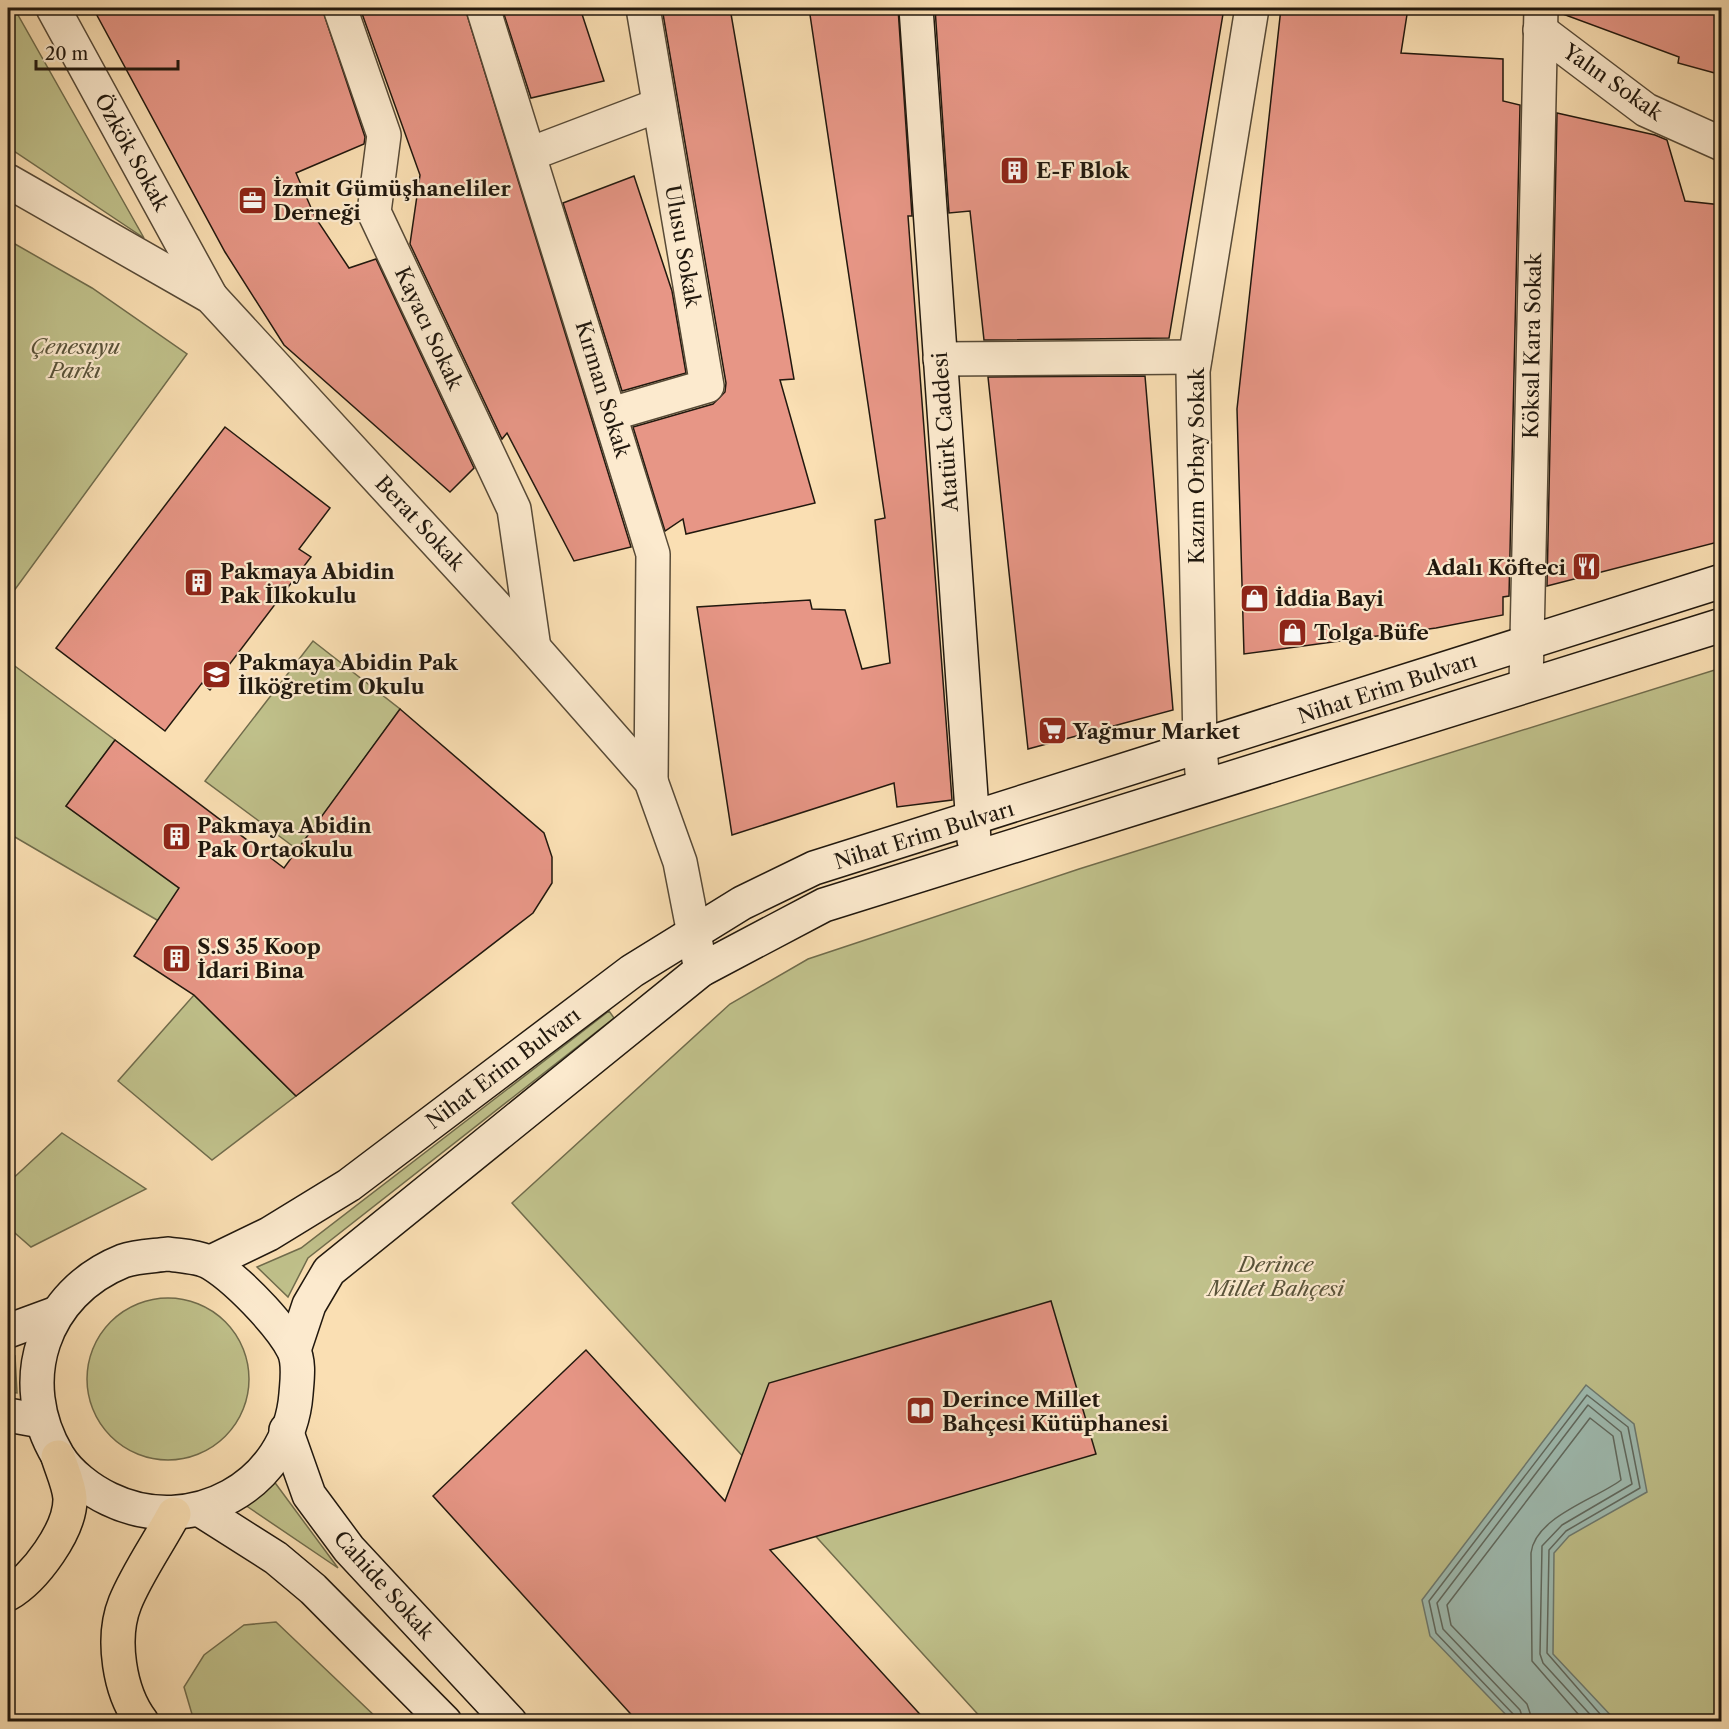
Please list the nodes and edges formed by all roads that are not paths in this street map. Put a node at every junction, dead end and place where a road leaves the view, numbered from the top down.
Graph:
1 (53, 8) edge
2 (340, 8) edge
3 (483, 8) edge
4 (643, 8) edge
5 (916, 8) edge
6 (1252, 8) edge
7 (1540, 19) edge
8 (659, 105) junction
9 (1722, 144) edge
10 (530, 154) junction
11 (8, 181) edge
12 (211, 297) junction
13 (1195, 357) junction
14 (940, 359) junction
15 (611, 414) junction
16 (1722, 581) edge
17 (1722, 625) edge
18 (1525, 644) junction
19 (534, 648) junction
20 (1526, 685) junction
21 (1200, 747) junction
22 (651, 781) junction
23 (1203, 785) junction
24 (972, 820) junction
25 (975, 857) junction
26 (694, 932) junction
27 (701, 970) junction
28 (211, 1262) junction
29 (57, 1313) junction
30 (8, 1331) edge
31 (294, 1350) junction
32 (8, 1415) edge
33 (41, 1421) junction
34 (286, 1430) junction
35 (58, 1457) junction
36 (186, 1512) junction
37 (8, 1594) edge
38 (142, 1722) edge
39 (445, 1722) edge
40 (510, 1722) edge

1 - 12 street, Özkök Sokak
2 - 19 street, Kayacı Sokak
3 - 10 street, Kırman Sokak
4 - 8 street, Ulusu Sokak
5 - 14 street, Atatürk Caddesi
6 - 13 street, Kazım Orbay Sokak
7 - 9 street, Yalın Sokak
7 - 18 street, Köksal Kara Sokak
8 - 10 street
8 - 15 street, Ulusu Sokak
10 - 15 street, Kırman Sokak
11 - 12 street, Berat Sokak
12 - 19 street, Berat Sokak
13 - 14 street
13 - 21 street, Kazım Orbay Sokak
14 - 24 street, Atatürk Caddesi
15 - 22 street, Kırman Sokak
16 - 18 street, Nihat Erim Bulvarı
17 - 20 street, Nihat Erim Bulvarı
18 - 20 street, Köksal Kara Sokak
18 - 21 street, Nihat Erim Bulvarı
19 - 22 street, Berat Sokak
20 - 23 street, Nihat Erim Bulvarı
21 - 23 street, Kazım Orbay Sokak
21 - 24 street, Nihat Erim Bulvarı
22 - 26 street, Berat Sokak
23 - 25 street, Nihat Erim Bulvarı
24 - 25 street, Atatürk Caddesi
24 - 26 street, Nihat Erim Bulvarı
25 - 27 street, Nihat Erim Bulvarı
26 - 27 street, Berat Sokak
26 - 28 street, Nihat Erim Bulvarı
27 - 31 street, Nihat Erim Bulvarı
28 - 29 street
28 - 31 street
29 - 30 street
29 - 33 street
31 - 34 street
32 - 33 street
33 - 35 street
34 - 36 street
34 - 40 street, Cahide Sokak
35 - 36 street
35 - 37 highway
36 - 38 highway
36 - 39 street

